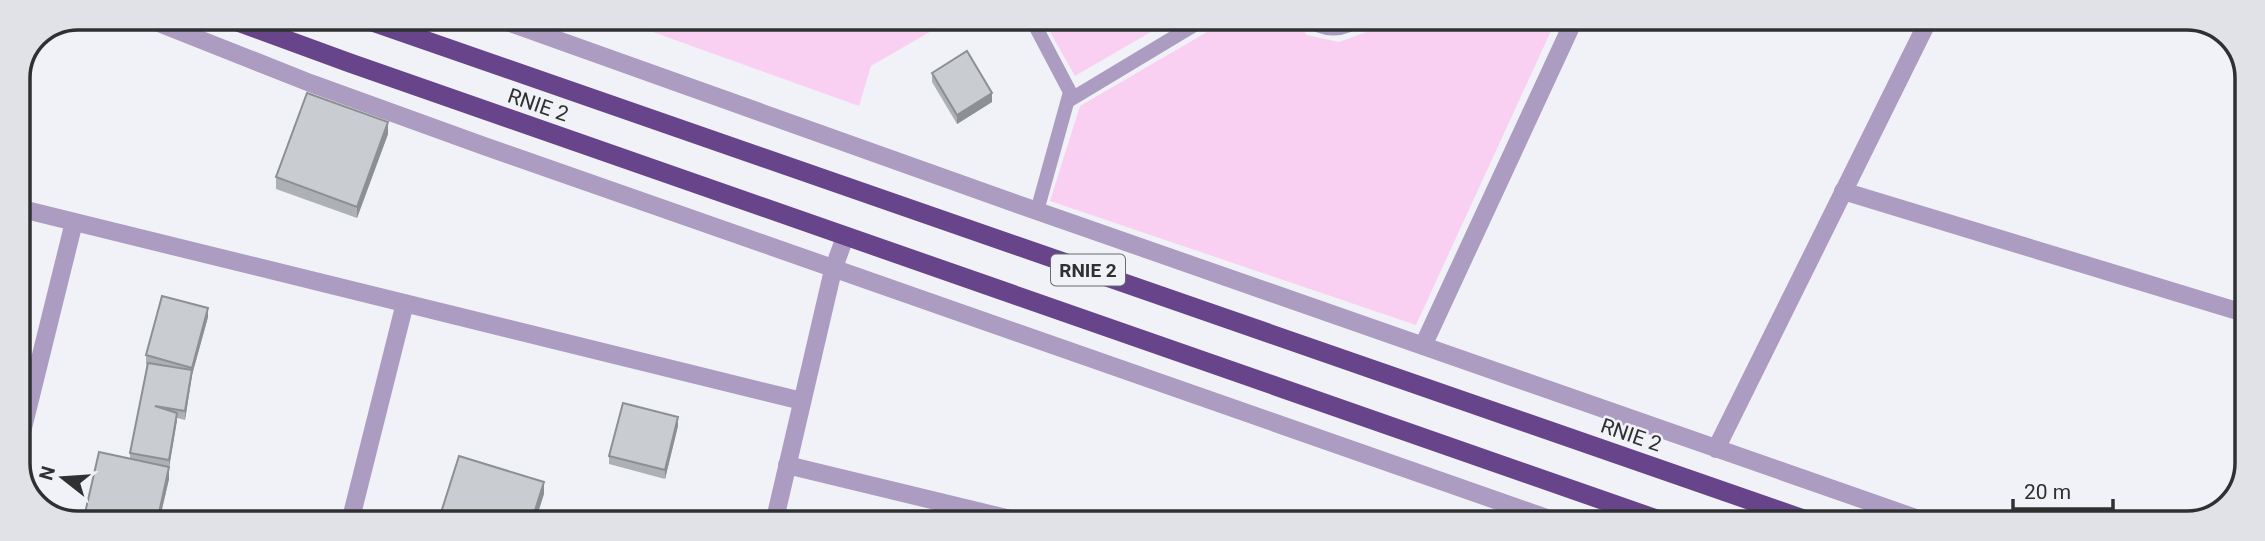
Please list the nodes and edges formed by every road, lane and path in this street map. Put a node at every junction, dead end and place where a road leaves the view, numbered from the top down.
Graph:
1 (176, 30) edge
2 (259, 30) edge
3 (396, 30) edge
4 (530, 30) edge
5 (1037, 30) edge
6 (1186, 30) edge
7 (1569, 30) edge
8 (1924, 30) edge
9 (1068, 101) junction
10 (1843, 191) junction
11 (30, 211) edge
12 (1037, 211) junction
13 (74, 222) junction
14 (845, 237) junction
15 (833, 270) junction
16 (405, 303) junction
17 (2235, 310) edge
18 (1423, 346) junction
19 (30, 400) edge
20 (802, 401) junction
21 (1716, 449) junction
22 (787, 465) junction
23 (353, 511) edge
24 (777, 511) edge
25 (977, 511) edge
26 (1526, 511) edge
27 (1633, 511) edge
28 (1780, 511) edge
29 (1895, 511) edge

1 - 15 street
2 - 14 highway, RNIE 2 / RNIE 2
3 - 28 highway, RNIE 2 / RNIE 2
4 - 12 street
5 - 9 lane
6 - 9 lane
7 - 18 street
8 - 10 street
9 - 12 lane
10 - 17 street
10 - 21 street
11 - 13 street
12 - 18 street
13 - 16 street
13 - 19 street
14 - 15 street
14 - 27 highway, RNIE 2 / RNIE 2
15 - 20 street
15 - 26 street
16 - 20 street
16 - 23 street
18 - 21 street
20 - 22 street
21 - 29 street
22 - 24 street
22 - 25 street

